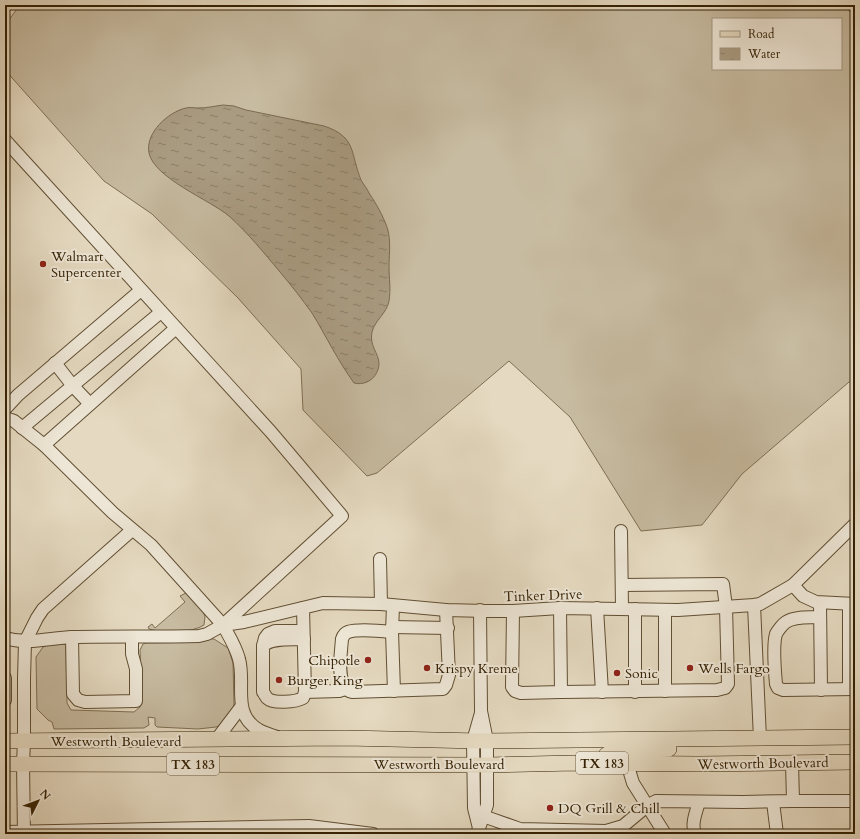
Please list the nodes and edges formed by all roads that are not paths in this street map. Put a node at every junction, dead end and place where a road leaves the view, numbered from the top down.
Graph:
1 (5, 140) edge
2 (141, 290) junction
3 (161, 312) junction
4 (176, 328) junction
5 (55, 363) junction
6 (73, 386) junction
7 (90, 404) junction
8 (5, 409) edge
9 (5, 418) edge
10 (22, 428) junction
11 (44, 445) junction
12 (855, 524) edge
13 (132, 530) junction
14 (620, 531) dead end
15 (380, 559) dead end
16 (622, 585) junction
17 (793, 585) junction
18 (820, 603) junction
19 (852, 604) edge
20 (387, 605) junction
21 (754, 605) junction
22 (726, 607) junction
23 (303, 608) junction
24 (560, 608) junction
25 (597, 608) junction
26 (622, 609) junction
27 (635, 609) junction
28 (446, 610) junction
29 (480, 610) junction
30 (665, 610) junction
31 (513, 611) junction
32 (820, 620) junction
33 (223, 625) junction
34 (448, 628) junction
35 (392, 629) junction
36 (304, 635) junction
37 (72, 637) junction
38 (132, 637) junction
39 (5, 638) edge
40 (26, 642) junction
41 (5, 678) edge
42 (344, 687) junction
43 (852, 689) edge
44 (821, 690) junction
45 (394, 691) junction
46 (665, 691) junction
47 (305, 692) junction
48 (561, 692) junction
49 (602, 692) junction
50 (635, 692) junction
51 (5, 700) edge
52 (241, 707) junction
53 (855, 737) edge
54 (279, 739) junction
55 (760, 739) junction
56 (216, 740) junction
57 (5, 741) edge
58 (24, 741) junction
59 (480, 741) junction
60 (855, 745) edge
61 (792, 762) junction
62 (855, 762) edge
63 (604, 763) junction
64 (627, 763) junction
65 (5, 764) edge
66 (23, 764) junction
67 (480, 764) junction
68 (793, 801) junction
69 (855, 801) edge
70 (699, 802) junction
71 (773, 802) junction
72 (648, 806) junction
73 (480, 826) edge
74 (331, 831) edge
75 (5, 832) edge
76 (132, 832) edge
77 (24, 833) edge
78 (56, 833) edge
79 (373, 834) edge
80 (665, 834) edge
81 (695, 834) edge
82 (777, 834) edge

1 - 2 street
2 - 3 street
2 - 5 street
3 - 4 street
3 - 6 street
4 - 7 street
4 - 33 street
5 - 6 street
5 - 8 street
6 - 7 street
6 - 10 street
7 - 11 street
9 - 10 street
10 - 11 street
11 - 13 street
12 - 17 street, Tinker Drive
13 - 33 street
13 - 40 street
14 - 16 street
15 - 20 street
16 - 22 street
16 - 26 street
17 - 18 street
17 - 21 street, Tinker Drive
18 - 19 street
18 - 32 street
19 - 43 street
20 - 23 street, Tinker Drive
20 - 28 street, Tinker Drive
20 - 35 street
21 - 22 street, Tinker Drive
21 - 55 street
22 - 30 street, Tinker Drive
22 - 46 street
23 - 33 street, Tinker Drive
23 - 36 street
24 - 25 street, Tinker Drive
24 - 31 street, Tinker Drive
24 - 48 street
25 - 26 street, Tinker Drive
25 - 49 street
26 - 27 street, Tinker Drive
27 - 30 street, Tinker Drive
27 - 50 street
28 - 29 street, Tinker Drive
28 - 34 street
29 - 31 street, Tinker Drive
29 - 59 street
30 - 46 street
31 - 48 street
32 - 44 street
32 - 44 street
33 - 38 street
33 - 52 street
34 - 35 street
34 - 45 street
35 - 42 street
35 - 45 street
36 - 47 street
36 - 47 street
37 - 38 street
37 - 38 street
37 - 40 street
39 - 40 street
40 - 58 street
41 - 51 street
42 - 45 street
42 - 47 street
43 - 44 street
46 - 50 street
48 - 49 street
49 - 50 street
52 - 54 street
52 - 56 street
53 - 55 main road, Westworth Boulevard / TX 183
54 - 56 main road, Westworth Boulevard / TX 183
54 - 59 main road, Westworth Boulevard / TX 183
55 - 59 main road, Westworth Boulevard / TX 183
55 - 63 main road
56 - 58 main road, Westworth Boulevard / TX 183
57 - 58 main road, TX 183
58 - 66 street
59 - 67 street
60 - 61 main road
61 - 62 main road, Westworth Boulevard / TX 183
61 - 64 main road, Westworth Boulevard / TX 183
61 - 68 street
63 - 64 main road, Westworth Boulevard / TX 183
63 - 67 main road, Westworth Boulevard / TX 183
64 - 72 street
65 - 66 main road, TX 183
66 - 67 main road, Westworth Boulevard / TX 183
66 - 77 street
67 - 73 street
68 - 69 street
68 - 71 street
70 - 71 street
70 - 72 street
70 - 81 street
71 - 82 street
72 - 73 street
72 - 80 street
74 - 76 street
74 - 79 street
75 - 77 street
76 - 78 street
77 - 78 street

